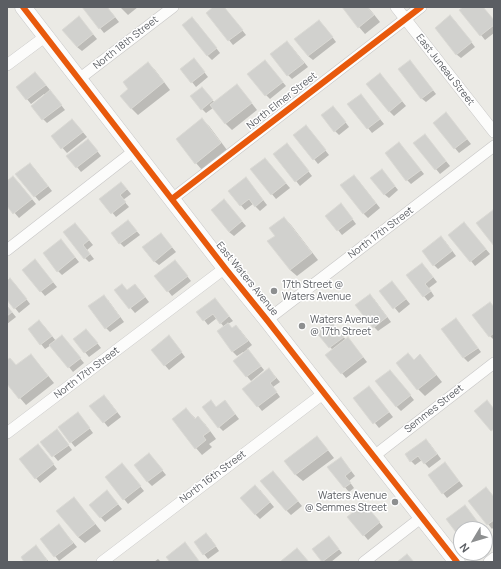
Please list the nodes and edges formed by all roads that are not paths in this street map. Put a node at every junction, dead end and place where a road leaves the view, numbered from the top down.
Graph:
1 (23, 7) edge
2 (173, 7) edge
3 (396, 7) edge
4 (421, 7) edge
5 (405, 19) junction
6 (46, 36) junction
7 (7, 65) edge
8 (79, 79) junction
9 (494, 132) edge
10 (494, 146) edge
11 (134, 151) junction
12 (172, 199) junction
13 (7, 250) edge
14 (225, 268) junction
15 (267, 320) junction
16 (494, 363) edge
17 (324, 393) junction
18 (7, 433) edge
19 (374, 456) junction
20 (422, 517) junction
21 (494, 558) edge
22 (102, 562) edge
23 (364, 562) edge
24 (457, 562) edge
25 (489, 562) edge

1 - 6 street, East Waters Avenue
2 - 8 street, North 18th Street
3 - 5 street, East Juneau Street
4 - 5 street, North Elmer Street
5 - 9 street, East Juneau Street
5 - 12 street, North Elmer Street
6 - 7 street
6 - 8 street, East Waters Avenue
8 - 11 street, East Waters Avenue
10 - 15 street, North 17th Street
11 - 12 street, East Waters Avenue
11 - 13 street
12 - 14 street, East Waters Avenue
14 - 15 street, East Waters Avenue
14 - 18 street, North 17th Street
15 - 17 street, East Waters Avenue
16 - 19 street, Semmes Street
17 - 19 street, East Waters Avenue
17 - 22 street, North 16th Street
19 - 20 street, East Waters Avenue
20 - 23 street
20 - 24 street, East Waters Avenue
21 - 25 street

